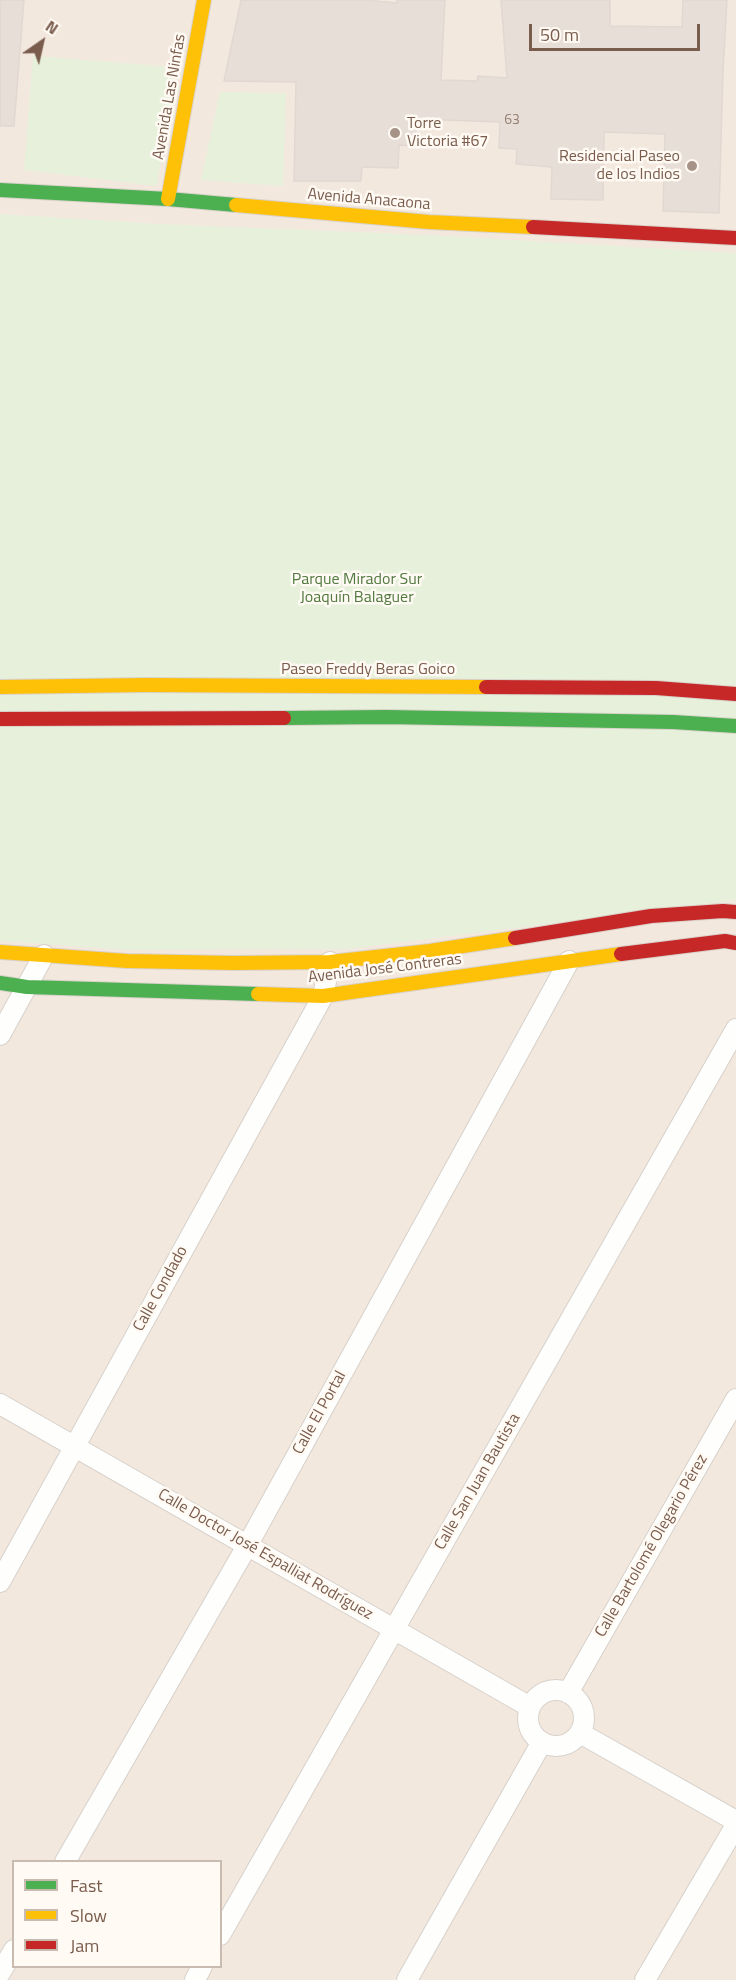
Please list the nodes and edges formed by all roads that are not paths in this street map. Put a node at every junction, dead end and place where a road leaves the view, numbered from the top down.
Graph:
1 (204, 0) edge
2 (0, 190) edge
3 (168, 199) junction
4 (736, 238) edge
5 (0, 687) edge
6 (736, 694) edge
7 (71, 702) junction
8 (0, 719) edge
9 (736, 726) edge
10 (736, 912) edge
11 (736, 943) edge
12 (0, 952) edge
13 (44, 955) junction
14 (569, 961) junction
15 (330, 963) junction
16 (0, 983) edge
17 (27, 987) junction
18 (323, 996) junction
19 (736, 1029) edge
20 (0, 1035) edge
21 (736, 1399) edge
22 (0, 1404) edge
23 (75, 1446) junction
24 (247, 1546) junction
25 (0, 1582) edge
26 (393, 1628) junction
27 (568, 1693) junction
28 (530, 1707) junction
29 (580, 1733) junction
30 (542, 1742) junction
31 (736, 1823) edge
32 (66, 1860) edge
33 (222, 1931) edge
34 (12, 1953) edge
35 (0, 1973) edge
36 (407, 1980) edge
37 (645, 1980) edge

1 - 3 main road, Avenida Las Ninfas
2 - 3 main road, Avenida Anacaona
3 - 4 main road, Avenida Anacaona
5 - 7 main road, Paseo Freddy Beras Goico
6 - 7 main road, Paseo Freddy Beras Goico
7 - 8 main road, Paseo Freddy Beras Goico
7 - 9 main road, Paseo Freddy Beras Goico
10 - 15 main road, Avenida José Contreras
11 - 14 main road, Avenida José Contreras
12 - 13 main road, Avenida José Contreras
13 - 15 main road, Avenida José Contreras
13 - 17 street
14 - 18 main road, Avenida José Contreras
14 - 24 street, Calle El Portal
15 - 18 street, Calle Condado
16 - 17 main road, Avenida José Contreras
17 - 18 main road, Avenida José Contreras
17 - 20 street
18 - 23 street, Calle Condado
19 - 26 street, Calle San Juan Bautista
21 - 27 street, Calle Bartolomé Olegario Pérez
22 - 23 street, Calle Doctor José Espalliat Rodríguez
23 - 24 street, Calle Doctor José Espalliat Rodríguez
23 - 25 street, Calle Condado
24 - 26 street, Calle Doctor José Espalliat Rodríguez
24 - 32 street, Calle El Portal
26 - 28 street, Calle Doctor José Espalliat Rodríguez
26 - 33 street, Calle San Juan Bautista
27 - 28 street
27 - 29 street
28 - 30 street
29 - 30 street
29 - 31 street
30 - 36 street
31 - 37 street
34 - 35 street

